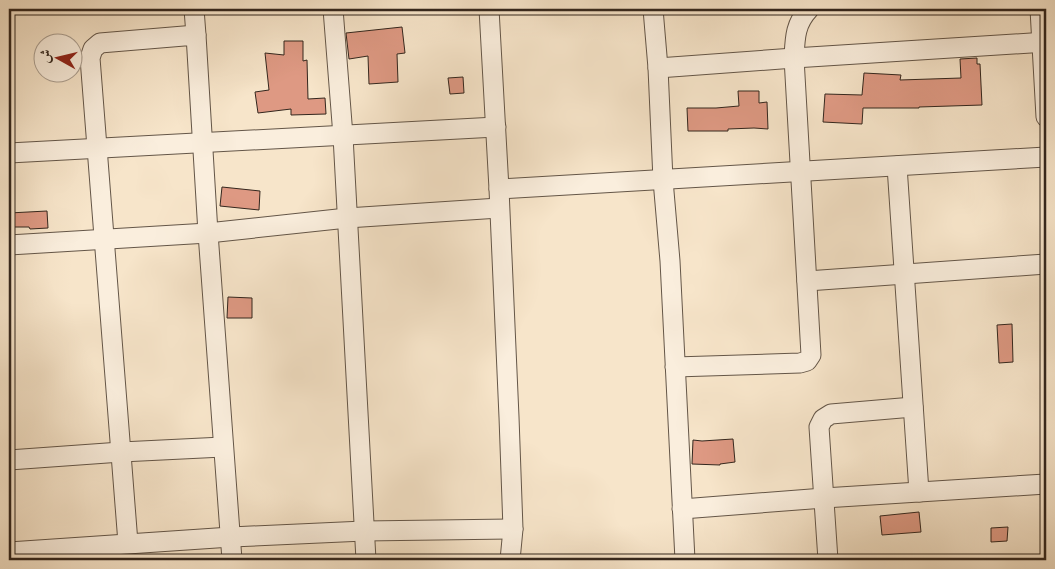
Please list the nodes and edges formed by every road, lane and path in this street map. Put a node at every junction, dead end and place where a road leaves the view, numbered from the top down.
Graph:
1 (194, 9) edge
2 (333, 9) edge
3 (489, 9) edge
4 (653, 9) edge
5 (809, 9) edge
6 (1040, 9) edge
7 (196, 35) junction
8 (1044, 42) edge
9 (794, 58) junction
10 (658, 68) junction
11 (1046, 117) edge
12 (496, 127) junction
13 (343, 136) junction
14 (202, 142) junction
15 (97, 148) junction
16 (9, 153) edge
17 (1046, 157) edge
18 (897, 166) junction
19 (801, 171) junction
20 (663, 180) junction
21 (499, 198) junction
22 (347, 218) junction
23 (208, 233) junction
24 (103, 240) junction
25 (9, 246) edge
26 (1046, 264) edge
27 (904, 274) junction
28 (807, 281) junction
29 (675, 367) junction
30 (913, 407) junction
31 (223, 447) junction
32 (121, 452) junction
33 (9, 460) edge
34 (1046, 484) edge
35 (919, 492) junction
36 (824, 498) junction
37 (682, 508) junction
38 (513, 529) junction
39 (364, 531) junction
40 (231, 537) junction
41 (128, 544) junction
42 (9, 552) edge
43 (232, 560) edge
44 (366, 560) edge
45 (510, 560) edge
46 (685, 560) edge
47 (828, 560) edge

1 - 7 street
2 - 13 street
3 - 12 street
4 - 10 street
5 - 9 street
6 - 8 street
7 - 14 street
7 - 15 street
8 - 9 street
8 - 11 street
9 - 10 street
9 - 19 street
10 - 20 street
12 - 13 street
12 - 21 street
13 - 14 street
13 - 22 street
14 - 15 street
14 - 23 street
15 - 16 street
15 - 24 street
17 - 18 street
18 - 19 street
18 - 27 street
19 - 20 street
19 - 28 street
20 - 21 street
20 - 29 street
21 - 22 street
21 - 38 street
22 - 23 street
22 - 39 street
23 - 24 street
23 - 31 street
24 - 25 street
24 - 32 street
26 - 27 street
27 - 28 street
27 - 30 street
28 - 29 street
29 - 37 street
30 - 35 street
30 - 36 street
31 - 32 street
31 - 40 street
32 - 33 street
32 - 41 street
34 - 35 street
35 - 36 street
36 - 37 street
36 - 47 street
37 - 46 street
38 - 39 street
38 - 45 street
39 - 40 street
39 - 44 street
40 - 41 street
40 - 43 street
41 - 42 street

